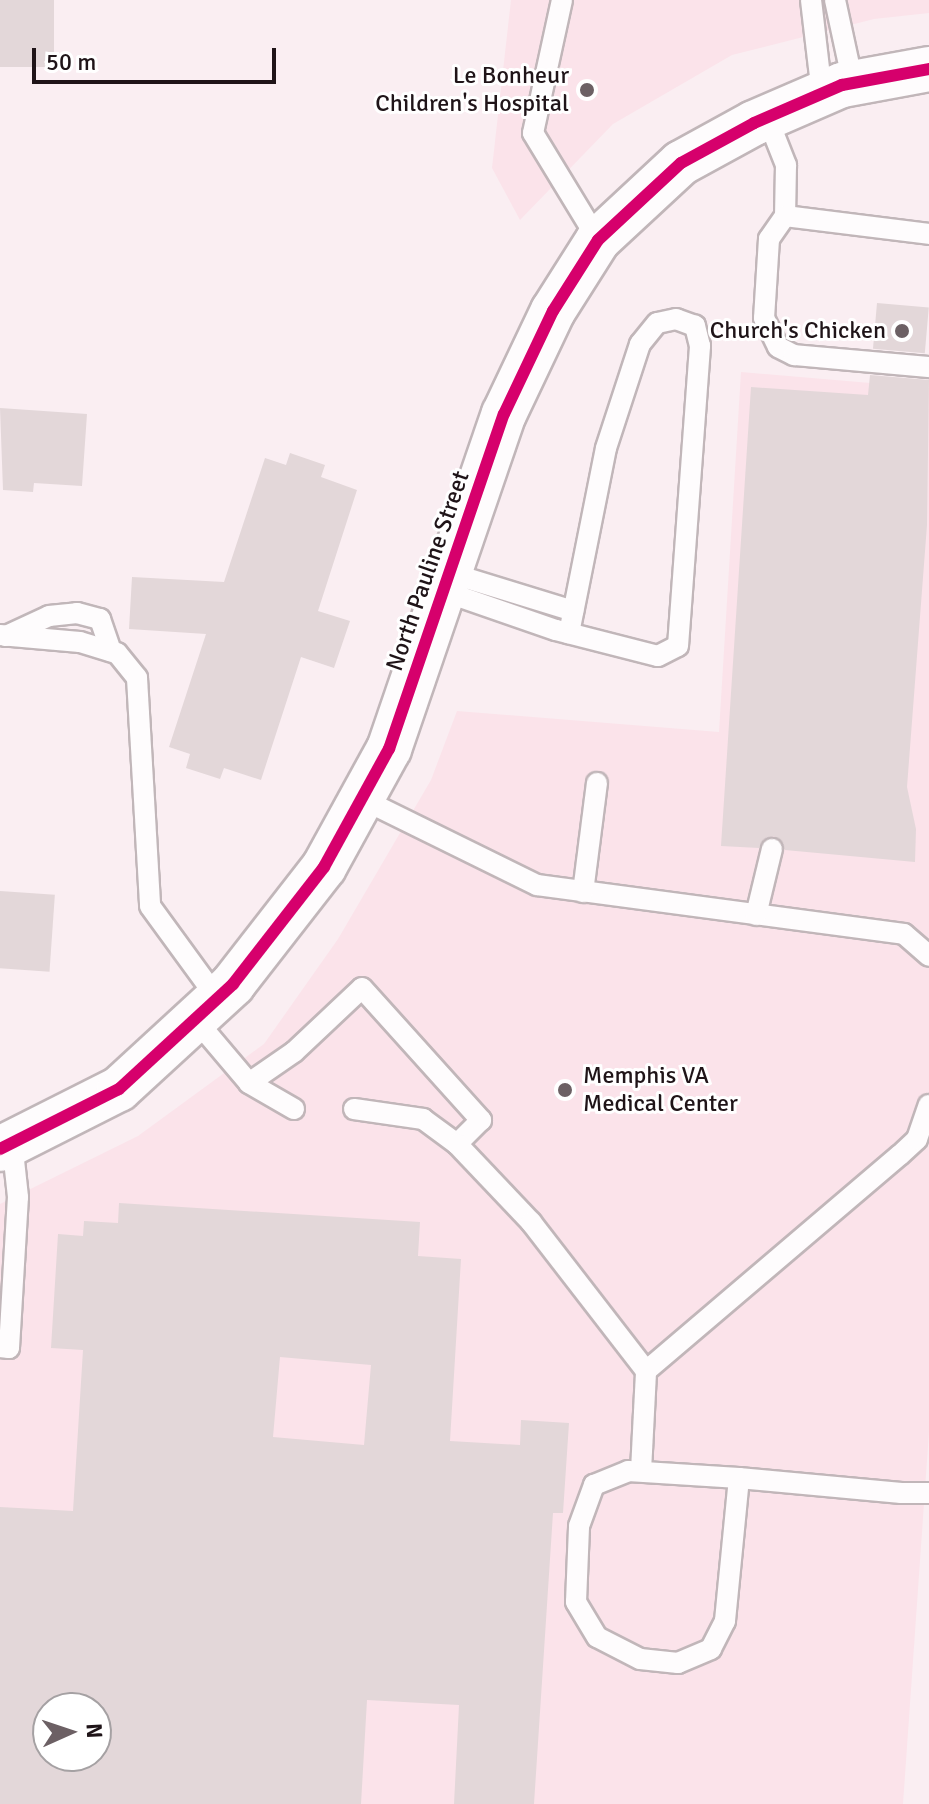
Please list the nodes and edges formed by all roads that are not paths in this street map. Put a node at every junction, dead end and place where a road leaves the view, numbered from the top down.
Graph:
1 (811, 0) edge
2 (835, 0) edge
3 (558, 5) edge
4 (929, 69) edge
5 (837, 88) junction
6 (767, 117) junction
7 (785, 216) junction
8 (929, 234) edge
9 (598, 240) junction
10 (929, 367) edge
11 (449, 583) junction
12 (573, 611) junction
13 (569, 633) junction
14 (3, 636) edge
15 (111, 651) junction
16 (597, 783) dead end
17 (362, 799) junction
18 (772, 849) dead end
19 (583, 892) junction
20 (756, 915) junction
21 (929, 956) edge
22 (206, 1008) junction
23 (249, 1083) junction
24 (929, 1105) edge
25 (294, 1109) dead end
26 (354, 1109) dead end
27 (457, 1144) junction
28 (6, 1145) edge
29 (0, 1347) edge
30 (646, 1371) junction
31 (641, 1471) junction
32 (739, 1478) junction
33 (929, 1493) edge

1 - 5 lane
2 - 5 lane
3 - 9 lane
4 - 5 main road, North Pauline Street
5 - 6 main road, North Pauline Street
6 - 7 lane
6 - 9 main road, North Pauline Street
7 - 8 lane
7 - 10 lane
9 - 11 main road, North Pauline Street
11 - 12 lane
11 - 13 lane
11 - 17 main road, North Pauline Street
12 - 13 lane
12 - 13 lane
14 - 15 lane
14 - 15 lane
15 - 22 lane
16 - 19 lane
17 - 19 lane
17 - 22 main road, North Pauline Street
18 - 20 lane
19 - 20 lane
20 - 21 lane
22 - 23 lane
22 - 28 main road, North Pauline Street
23 - 25 lane
23 - 27 lane
24 - 30 lane
26 - 27 lane
27 - 30 lane
28 - 29 lane
30 - 31 lane
31 - 32 lane
31 - 32 lane
32 - 33 lane

